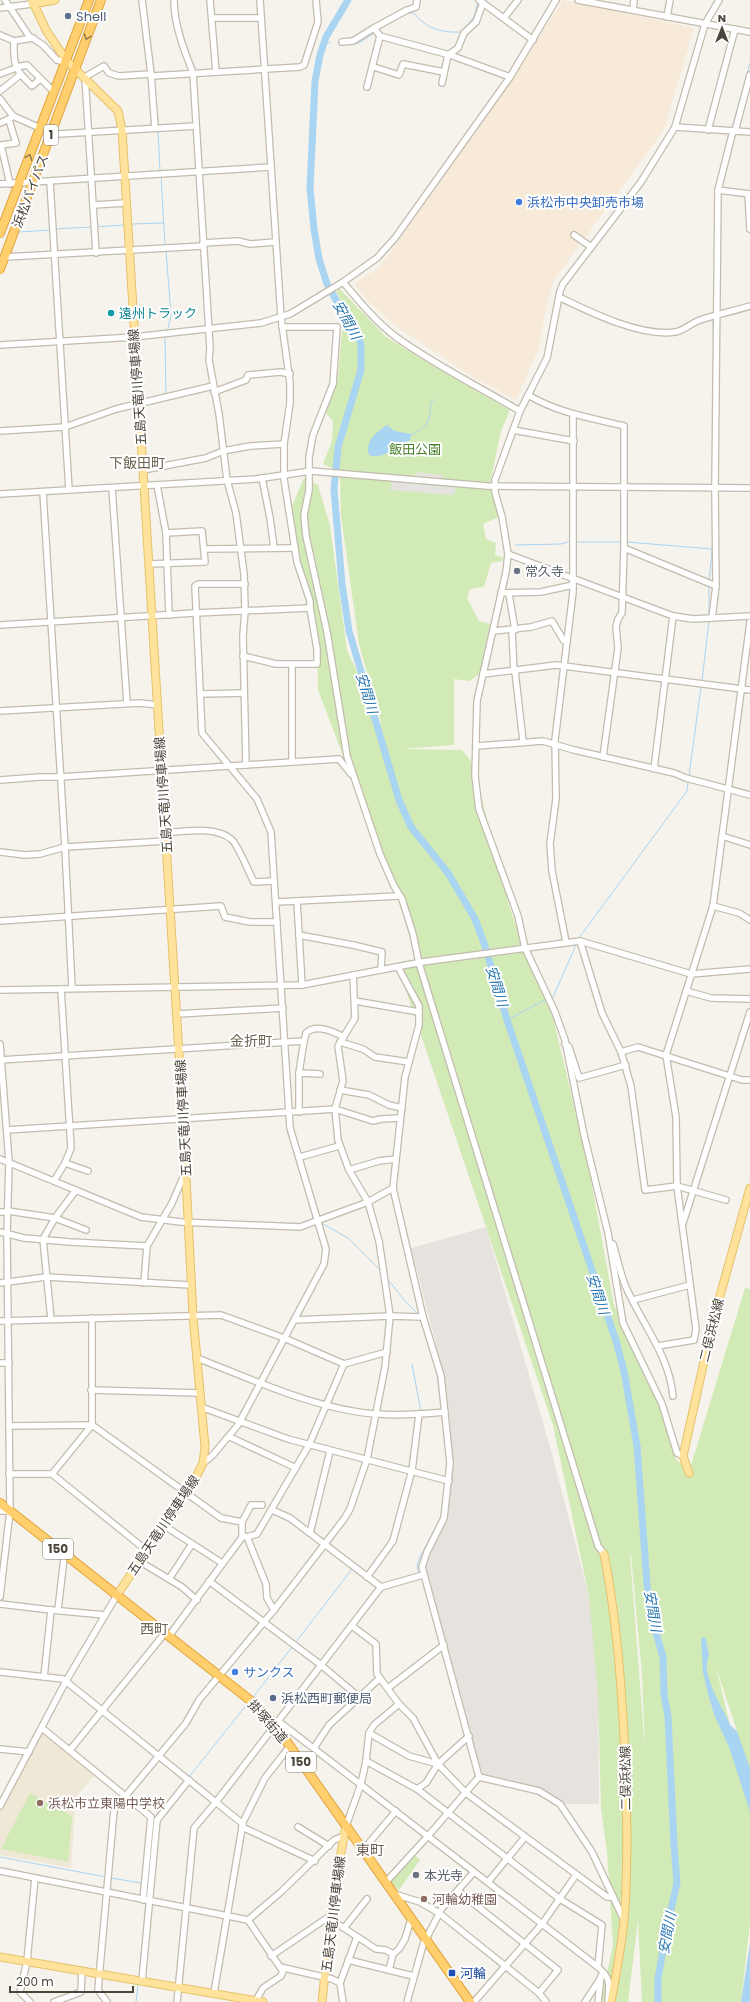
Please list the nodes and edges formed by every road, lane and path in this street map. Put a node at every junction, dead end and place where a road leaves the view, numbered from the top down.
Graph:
1 (5, 0) edge
2 (55, 0) edge
3 (89, 0) edge
4 (100, 0) edge
5 (142, 0) edge
6 (174, 0) edge
7 (210, 0) edge
8 (260, 0) edge
9 (316, 0) edge
10 (417, 0) edge
11 (518, 0) edge
12 (556, 0) edge
13 (578, 0) edge
14 (634, 0) edge
15 (670, 0) edge
16 (718, 0) edge
17 (481, 1) edge
18 (32, 2) edge
19 (602, 2) edge
20 (0, 8) edge
21 (10, 8) junction
22 (633, 10) junction
23 (668, 17) junction
24 (212, 18) junction
25 (261, 18) junction
26 (504, 18) junction
27 (705, 24) junction
28 (735, 29) junction
29 (376, 31) junction
30 (750, 32) edge
31 (0, 35) edge
32 (32, 38) junction
33 (533, 40) junction
34 (14, 41) junction
35 (342, 42) dead end
36 (450, 55) junction
37 (65, 61) junction
38 (374, 67) junction
39 (16, 68) junction
40 (265, 68) junction
41 (76, 69) junction
42 (216, 72) junction
43 (444, 72) junction
44 (193, 73) junction
45 (0, 74) edge
46 (20, 75) junction
47 (152, 75) junction
48 (750, 75) edge
49 (85, 77) junction
50 (510, 77) junction
51 (40, 79) junction
52 (442, 83) dead end
53 (367, 87) dead end
54 (0, 91) edge
55 (54, 92) junction
56 (0, 99) edge
57 (11, 118) junction
58 (0, 123) edge
59 (196, 126) junction
60 (675, 127) junction
61 (40, 128) junction
62 (155, 128) junction
63 (122, 130) junction
64 (708, 130) junction
65 (734, 131) junction
66 (88, 132) junction
67 (750, 132) edge
68 (52, 133) junction
69 (271, 168) junction
70 (198, 172) junction
71 (125, 177) junction
72 (91, 179) junction
73 (50, 182) junction
74 (19, 183) junction
75 (33, 183) junction
76 (0, 184) edge
77 (10, 184) junction
78 (718, 190) junction
79 (749, 194) edge
80 (126, 203) junction
81 (93, 205) junction
82 (750, 229) edge
83 (0, 233) edge
84 (574, 235) dead end
85 (275, 242) junction
86 (203, 245) junction
87 (591, 247) junction
88 (130, 251) junction
89 (96, 252) junction
90 (54, 255) junction
91 (5, 257) junction
92 (0, 270) edge
93 (343, 282) junction
94 (559, 297) junction
95 (750, 306) edge
96 (716, 316) junction
97 (281, 318) junction
98 (282, 327) junction
99 (208, 330) junction
100 (134, 337) junction
101 (59, 341) junction
102 (0, 344) edge
103 (290, 374) junction
104 (214, 389) junction
105 (528, 395) junction
106 (139, 403) junction
107 (520, 412) junction
108 (573, 415) junction
109 (65, 427) junction
110 (512, 430) junction
111 (0, 431) edge
112 (574, 441) junction
113 (284, 444) junction
114 (223, 451) junction
115 (143, 470) junction
116 (309, 471) junction
117 (284, 475) junction
118 (262, 478) junction
119 (227, 480) junction
120 (157, 485) junction
121 (143, 486) junction
122 (495, 486) junction
123 (573, 487) junction
124 (625, 487) junction
125 (112, 488) junction
126 (715, 488) junction
127 (750, 488) edge
128 (69, 490) junction
129 (43, 492) junction
130 (0, 494) edge
131 (166, 533) junction
132 (624, 544) junction
133 (240, 548) junction
134 (274, 548) junction
135 (295, 548) junction
136 (204, 549) junction
137 (508, 554) junction
138 (148, 564) junction
139 (167, 564) junction
140 (573, 578) junction
141 (245, 584) junction
142 (573, 585) junction
143 (716, 586) junction
144 (501, 593) junction
145 (509, 594) junction
146 (623, 597) junction
147 (310, 608) junction
148 (245, 610) junction
149 (195, 613) junction
150 (169, 615) junction
151 (152, 616) junction
152 (673, 616) junction
153 (750, 616) edge
154 (120, 617) junction
155 (712, 618) junction
156 (51, 622) junction
157 (750, 622) edge
158 (0, 625) edge
159 (514, 630) junction
160 (494, 631) junction
161 (567, 642) junction
162 (243, 656) junction
163 (292, 664) junction
164 (564, 666) junction
165 (515, 671) junction
166 (615, 673) junction
167 (483, 674) junction
168 (666, 679) junction
169 (741, 689) junction
170 (750, 690) edge
171 (244, 693) junction
172 (200, 694) junction
173 (127, 703) junction
174 (157, 705) junction
175 (56, 708) junction
176 (0, 711) edge
177 (523, 741) junction
178 (554, 744) junction
179 (477, 746) junction
180 (603, 757) junction
181 (292, 762) junction
182 (246, 765) junction
183 (230, 767) junction
184 (654, 769) junction
185 (161, 771) junction
186 (353, 776) junction
187 (60, 778) junction
188 (0, 780) edge
189 (729, 790) junction
190 (750, 795) edge
191 (165, 833) junction
192 (722, 836) junction
193 (166, 841) junction
194 (750, 845) edge
195 (65, 847) junction
196 (0, 852) edge
197 (274, 880) junction
198 (399, 896) junction
199 (296, 901) junction
200 (276, 902) junction
201 (713, 906) junction
202 (170, 910) junction
203 (68, 916) junction
204 (750, 920) edge
205 (0, 921) edge
206 (277, 922) junction
207 (298, 935) junction
208 (580, 941) junction
209 (566, 942) junction
210 (525, 948) junction
211 (419, 963) junction
212 (398, 967) junction
213 (750, 969) edge
214 (381, 970) junction
215 (691, 974) junction
216 (353, 975) junction
217 (302, 985) junction
218 (281, 986) junction
219 (61, 988) junction
220 (72, 988) junction
221 (175, 988) junction
222 (0, 990) edge
223 (686, 991) junction
224 (750, 999) edge
225 (355, 1001) junction
226 (283, 1008) junction
227 (419, 1012) junction
228 (750, 1012) edge
229 (177, 1014) junction
230 (344, 1038) junction
231 (304, 1041) junction
232 (285, 1042) junction
233 (340, 1042) junction
234 (0, 1044) edge
235 (565, 1044) junction
236 (179, 1048) junction
237 (621, 1052) junction
238 (666, 1055) junction
239 (66, 1056) junction
240 (0, 1060) edge
241 (409, 1062) junction
242 (626, 1064) junction
243 (299, 1073) junction
244 (320, 1074) dead end
245 (730, 1076) junction
246 (750, 1080) edge
247 (340, 1090) junction
248 (402, 1108) junction
249 (335, 1109) junction
250 (289, 1112) junction
251 (299, 1112) junction
252 (400, 1118) junction
253 (183, 1119) junction
254 (70, 1126) junction
255 (7, 1130) junction
256 (339, 1146) junction
257 (300, 1157) junction
258 (0, 1159) edge
259 (396, 1159) junction
260 (9, 1162) junction
261 (65, 1163) junction
262 (186, 1170) junction
263 (349, 1170) junction
264 (88, 1171) dead end
265 (54, 1181) junction
266 (678, 1186) junction
267 (393, 1188) junction
268 (750, 1188) edge
269 (76, 1190) junction
270 (694, 1191) junction
271 (726, 1200) dead end
272 (368, 1202) junction
273 (0, 1212) edge
274 (8, 1212) junction
275 (55, 1218) junction
276 (160, 1220) junction
277 (318, 1220) junction
278 (189, 1222) junction
279 (606, 1225) junction
280 (683, 1226) junction
281 (86, 1230) dead end
282 (0, 1232) edge
283 (7, 1234) junction
284 (42, 1239) junction
285 (147, 1246) junction
286 (0, 1263) edge
287 (8, 1263) junction
288 (46, 1277) junction
289 (8, 1282) junction
290 (0, 1283) edge
291 (144, 1283) junction
292 (191, 1285) junction
293 (690, 1285) junction
294 (633, 1300) junction
295 (193, 1316) junction
296 (390, 1316) junction
297 (423, 1317) junction
298 (92, 1318) junction
299 (51, 1319) junction
300 (8, 1320) junction
301 (294, 1320) junction
302 (0, 1321) edge
303 (284, 1338) junction
304 (658, 1346) junction
305 (387, 1352) junction
306 (197, 1358) junction
307 (0, 1363) edge
308 (9, 1363) junction
309 (344, 1364) junction
310 (260, 1383) junction
311 (91, 1390) junction
312 (199, 1393) junction
313 (673, 1396) dead end
314 (327, 1404) junction
315 (201, 1407) junction
316 (445, 1412) junction
317 (377, 1414) junction
318 (418, 1414) junction
319 (239, 1421) junction
320 (92, 1425) junction
321 (9, 1426) junction
322 (230, 1437) junction
323 (309, 1446) junction
324 (330, 1451) junction
325 (683, 1456) junction
326 (367, 1459) junction
327 (203, 1463) junction
328 (296, 1468) junction
329 (412, 1470) junction
330 (689, 1473) dead end
331 (9, 1474) junction
332 (52, 1474) junction
333 (449, 1481) junction
334 (185, 1494) junction
335 (0, 1503) edge
336 (262, 1505) dead end
337 (272, 1510) junction
338 (0, 1511) edge
339 (10, 1511) junction
340 (242, 1522) junction
341 (163, 1525) junction
342 (310, 1533) junction
343 (245, 1537) junction
344 (192, 1544) junction
345 (324, 1544) junction
346 (146, 1550) junction
347 (604, 1554) joint
348 (66, 1555) junction
349 (139, 1561) junction
350 (222, 1562) junction
351 (368, 1575) junction
352 (423, 1575) junction
353 (169, 1579) junction
354 (210, 1581) junction
355 (381, 1588) junction
356 (117, 1595) junction
357 (0, 1597) edge
358 (197, 1600) junction
359 (0, 1604) edge
360 (51, 1610) junction
361 (58, 1610) junction
362 (274, 1610) junction
363 (105, 1615) junction
364 (263, 1622) junction
365 (352, 1626) junction
366 (167, 1634) junction
367 (444, 1645) junction
368 (321, 1665) junction
369 (0, 1672) edge
370 (219, 1675) junction
371 (44, 1677) junction
372 (380, 1678) junction
373 (66, 1681) junction
374 (388, 1688) junction
375 (359, 1697) junction
376 (400, 1704) junction
377 (102, 1710) junction
378 (277, 1723) junction
379 (42, 1728) junction
380 (369, 1733) junction
381 (469, 1736) junction
382 (290, 1746) junction
383 (314, 1748) junction
384 (0, 1749) edge
385 (70, 1750) junction
386 (29, 1752) junction
387 (159, 1755) junction
388 (366, 1761) junction
389 (438, 1764) junction
390 (479, 1776) junction
391 (188, 1779) junction
392 (361, 1784) junction
393 (417, 1789) junction
394 (466, 1793) junction
395 (125, 1796) junction
396 (216, 1802) junction
397 (0, 1806) edge
398 (396, 1811) junction
399 (449, 1813) junction
400 (243, 1825) junction
401 (346, 1826) junction
402 (298, 1827) dead end
403 (344, 1836) junction
404 (428, 1836) junction
405 (525, 1837) junction
406 (329, 1846) junction
407 (363, 1850) junction
408 (507, 1858) junction
409 (315, 1861) junction
410 (0, 1871) edge
411 (474, 1872) junction
412 (576, 1875) junction
413 (35, 1878) junction
414 (386, 1882) junction
415 (488, 1882) junction
416 (458, 1891) junction
417 (106, 1892) junction
418 (394, 1894) junction
419 (612, 1895) junction
420 (367, 1899) dead end
421 (560, 1899) junction
422 (143, 1900) junction
423 (150, 1901) junction
424 (186, 1908) junction
425 (439, 1913) junction
426 (227, 1916) junction
427 (330, 1917) junction
428 (411, 1919) junction
429 (248, 1920) junction
430 (624, 1920) junction
431 (542, 1924) junction
432 (344, 1928) junction
433 (357, 1937) junction
434 (425, 1938) junction
435 (524, 1944) junction
436 (393, 1954) junction
437 (271, 1956) junction
438 (0, 1957) edge
439 (348, 1960) junction
440 (27, 1961) junction
441 (504, 1966) junction
442 (280, 1967) junction
443 (598, 1967) junction
444 (82, 1970) junction
445 (389, 1970) junction
446 (99, 1973) junction
447 (603, 1974) junction
448 (413, 1976) junction
449 (324, 1978) junction
450 (140, 1981) junction
451 (340, 1983) junction
452 (179, 1987) junction
453 (214, 1993) junction
454 (539, 1993) junction
455 (255, 2001) edge
456 (30, 2002) edge
457 (54, 2002) edge
458 (107, 2002) edge
459 (177, 2002) edge
460 (263, 2002) edge
461 (322, 2002) edge
462 (343, 2002) edge
463 (407, 2002) edge
464 (470, 2002) edge
465 (474, 2002) edge
466 (546, 2002) edge
467 (585, 2002) edge
468 (598, 2002) edge
469 (608, 2002) edge
470 (611, 2002) edge

1 - 21 street
2 - 18 main road
3 - 37 highway, 浜松バイパス / 1
4 -> 41 highway, 浜松バイパス / 1
5 - 47 street
6 - 44 street
7 - 24 street
8 - 25 street
9 - 40 street
10 - 29 street
11 - 26 street
12 - 33 street
13 - 19 street
14 - 22 street
15 - 23 street
16 - 27 street
17 - 26 street
17 - 36 street
18 - 21 street
18 - 37 main road, 五島天竜川停車場線
19 - 22 street
20 - 21 street
21 - 32 street
22 - 23 street
23 - 27 street
24 - 25 street
24 - 42 street
25 - 40 street
26 - 33 street
27 - 28 street
27 - 60 street
28 - 30 street
28 - 64 street
29 - 35 street
29 - 36 street
29 - 38 street
31 - 34 street
32 - 34 street
32 - 37 street
33 - 50 street
34 - 39 street
36 - 43 street
36 - 50 street
37 - 41 main road, 五島天竜川停車場線
37 - 55 highway, 浜松バイパス / 1
38 - 43 street
38 - 53 street
39 - 45 street
39 - 46 street
39 - 51 street
40 - 42 street
40 - 69 street
41 - 49 main road, 五島天竜川停車場線
41 - 68 highway, 浜松バイパス / 1
42 - 44 street
43 - 52 street
44 - 47 street
44 - 59 street
46 - 51 street
46 - 54 street
47 - 49 street
47 - 62 street
48 - 65 street
49 - 63 main road, 五島天竜川停車場線
49 - 66 street
50 - 93 street
51 - 55 street
55 - 61 highway, 浜松バイパス / 1
56 - 57 street
57 - 58 street
57 - 61 street
57 - 77 street
59 - 62 street
59 - 70 street
60 - 64 street
60 - 87 street
74 -> 61 highway, 浜松バイパス / 1
62 - 63 street
63 - 66 street
63 - 71 main road, 五島天竜川停車場線
64 - 65 street
65 - 67 street
65 - 78 street
66 - 68 street
66 - 72 street
68 - 75 highway, 浜松バイパス / 1
69 - 70 street
69 - 85 street
70 - 71 street
70 - 86 street
71 - 72 street
71 - 80 main road, 五島天竜川停車場線
72 - 73 street
72 - 81 street
73 - 75 street
73 - 90 street
74 - 75 street
74 - 77 street
74 - 83 highway, 浜松バイパス / 1
75 - 91 highway, 浜松バイパス / 1
76 - 77 street
78 - 79 street
78 - 96 street
79 - 82 street
80 - 81 street
80 - 88 main road, 五島天竜川停車場線
81 - 89 street
84 - 87 street
85 - 86 street
85 - 97 street
86 - 88 street
86 - 99 street
87 - 94 street
88 - 89 street
88 - 100 main road, 五島天竜川停車場線
89 - 90 street
90 - 91 street
90 - 101 street
91 - 92 highway, 浜松バイパス / 1
93 - 97 street
93 - 107 street
94 - 96 street
94 - 105 street
95 - 96 street
96 - 126 street
97 - 98 street
97 - 99 street
98 - 103 street
98 - 116 street
99 - 100 street
99 - 104 street
100 - 101 street
100 - 106 main road, 五島天竜川停車場線
101 - 102 street
101 - 109 street
103 - 104 street
103 - 113 street
104 - 106 street
104 - 114 street
105 - 107 street
105 - 108 street
106 - 109 street
106 - 115 main road, 五島天竜川停車場線
107 - 110 street
108 - 112 street
108 - 124 street
109 - 111 street
109 - 128 street
110 - 112 street
110 - 122 street
112 - 123 street
113 - 114 street
113 - 117 street
114 - 115 street
114 - 119 street
115 - 121 main road, 五島天竜川停車場線
116 - 117 street
116 - 122 street
116 - 186 street
117 - 118 street
117 - 135 street
118 - 119 street
118 - 134 street
119 - 120 street
119 - 133 street
120 - 121 street
120 - 131 street
121 - 125 street
121 - 138 main road, 五島天竜川停車場線
122 - 123 street
122 - 137 street
123 - 124 street
123 - 140 street
124 - 126 street
124 - 132 street
125 - 128 street
125 - 154 street
126 - 127 street
126 - 143 street
128 - 129 street
129 - 130 street
129 - 156 street
131 - 136 street
131 - 139 street
132 - 143 street
132 - 146 street
133 - 134 street
133 - 136 street
133 - 141 street
134 - 135 street
135 - 147 street
136 - 139 street
137 - 140 street
137 - 144 street
138 - 139 street
138 - 151 main road, 五島天竜川停車場線
139 - 150 street
140 - 142 street
140 - 146 street
141 - 148 street
141 - 149 street
142 - 145 street
142 - 161 street
143 - 155 street
144 - 145 street
144 - 160 street
145 - 159 street
146 - 152 street
146 - 166 street
147 - 148 street
147 - 163 street
148 - 149 street
148 - 162 street
149 - 150 street
149 - 172 street
150 - 151 street
151 - 154 street
151 - 174 main road, 五島天竜川停車場線
152 - 155 street
152 - 168 street
153 - 155 street
154 - 156 street
154 - 173 street
156 - 158 street
156 - 175 street
157 - 169 street
159 - 160 street
159 - 161 street
159 - 165 street
160 - 167 street
161 - 164 street
162 - 163 street
162 - 171 street
163 - 181 street
164 - 165 street
164 - 166 street
164 - 178 street
165 - 167 street
165 - 177 street
166 - 168 street
166 - 180 street
167 - 179 street
168 - 169 street
168 - 184 street
169 - 170 street
169 - 189 street
171 - 172 street
171 - 182 street
172 - 183 street
173 - 174 street
173 - 175 street
174 - 185 main road, 五島天竜川停車場線
175 - 176 street
175 - 187 street
177 - 178 street
177 - 179 street
178 - 180 street
178 - 209 street
179 - 210 street
180 - 184 street
181 - 182 street
181 - 186 street
182 - 183 street
183 - 185 street
183 - 197 street
184 - 189 street
185 - 187 street
185 - 191 main road, 五島天竜川停車場線
186 - 198 street
187 - 188 street
187 - 195 street
189 - 190 street
189 - 192 street
191 - 193 main road, 五島天竜川停車場線
191 - 197 street
192 - 194 street
192 - 201 street
193 - 195 street
193 - 202 main road, 五島天竜川停車場線
195 - 196 street
195 - 203 street
197 - 200 street
198 - 199 street
198 - 211 street
199 - 200 street
199 - 207 street
200 - 206 street
201 - 204 street
201 - 215 street
202 - 203 street
202 - 206 street
202 - 221 main road, 五島天竜川停車場線
203 - 205 street
203 - 220 street
206 - 218 street
207 - 214 street
207 - 217 street
208 - 209 street
208 - 215 street
208 - 237 street
209 - 210 street
210 - 211 street
210 - 235 street
211 - 212 street
211 - 347 street
212 - 214 street
212 - 227 street
213 - 215 street
214 - 216 street
215 - 223 street
216 - 217 street
216 - 225 street
217 - 218 street
218 - 221 street
218 - 226 street
219 - 220 street
219 - 222 street
219 - 239 street
220 - 221 street
221 - 229 main road, 五島天竜川停車場線
223 - 224 street
223 - 238 street
225 - 227 street
225 - 230 street
226 - 229 street
226 - 232 street
227 - 241 street
228 - 245 street
229 - 236 main road, 五島天竜川停車場線
230 - 231 street
230 - 233 street
231 - 232 street
231 - 243 street
232 - 236 street
232 - 250 street
233 - 241 street
233 - 247 street
234 - 240 street
235 - 242 street
235 - 279 street
236 - 239 street
236 - 253 main road, 五島天竜川停車場線
237 - 238 street
237 - 242 street
238 - 245 street
238 - 266 street
239 - 240 street
239 - 254 street
240 - 255 street
241 - 248 street
242 - 266 street
243 - 244 street
243 - 251 street
245 - 246 street
245 - 270 street
247 - 248 street
247 - 249 street
248 - 252 street
249 - 251 street
249 - 252 street
249 - 256 street
250 - 251 street
250 - 253 street
250 - 257 street
252 - 259 street
253 - 254 street
253 - 262 main road, 五島天竜川停車場線
254 - 255 street
254 - 261 street
255 - 260 street
256 - 257 street
256 - 263 street
257 - 277 street
258 - 260 street
259 - 263 street
259 - 267 street
260 - 265 street
260 - 274 street
261 - 264 street
261 - 265 street
262 - 276 street
262 - 278 main road, 五島天竜川停車場線
263 - 272 street
265 - 269 street
266 - 270 street
266 - 280 street
267 - 272 street
267 - 297 street
268 - 325 main road, 二俣浜松線
269 - 275 street
269 - 276 street
270 - 271 street
270 - 280 street
272 - 277 street
272 - 296 street
273 - 274 street
274 - 275 street
274 - 283 street
275 - 281 street
275 - 284 street
276 - 278 street
276 - 285 street
277 - 278 street
277 - 301 street
278 - 292 main road, 五島天竜川停車場線
279 - 294 street
279 - 325 street
280 - 293 street
282 - 283 street
283 - 284 street
283 - 287 street
284 - 285 street
284 - 288 street
285 - 291 street
286 - 287 street
287 - 289 street
288 - 289 street
288 - 291 street
288 - 299 street
289 - 290 street
289 - 300 street
291 - 292 street
292 - 295 main road, 五島天竜川停車場線
293 - 294 street
293 - 304 street
294 - 304 street
295 - 298 street
295 - 303 street
295 - 306 main road, 五島天竜川停車場線
296 - 297 street
296 - 301 street
296 - 305 street
297 - 316 street
298 - 299 street
298 - 311 street
299 - 300 street
300 - 302 street
300 - 308 street
301 - 303 street
303 - 309 street
303 - 310 street
304 - 313 street
305 - 309 street
305 - 317 street
306 - 310 street
306 - 312 main road, 五島天竜川停車場線
307 - 308 street
308 - 321 street
309 - 314 street
310 - 314 street
310 - 319 street
311 - 312 street
311 - 320 street
312 - 315 main road, 五島天竜川停車場線
314 - 317 street
314 - 323 street
315 - 319 street
315 - 327 main road, 五島天竜川停車場線
316 - 318 street
316 - 333 street
317 - 318 street
317 - 326 street
318 - 329 street
319 - 322 street
319 - 323 street
320 - 321 street
320 - 332 street
320 - 334 street
321 - 331 street
322 - 327 street
322 - 328 street
323 - 324 street
323 - 328 street
324 - 326 street
324 - 342 street
325 - 330 main road
326 - 329 street
326 - 345 street
327 - 334 main road, 五島天竜川停車場線
328 - 337 street
329 - 333 street
329 - 351 street
331 - 332 street
331 - 339 street
332 - 346 street
333 - 352 street
334 - 340 street
334 - 341 main road, 五島天竜川停車場線
335 - 339 highway, 掛塚街道 / 150
336 - 340 street
337 - 342 street
337 - 343 street
338 - 339 street
339 - 348 highway, 掛塚街道 / 150
339 - 357 street
340 - 343 street
341 - 344 street
341 - 346 main road, 五島天竜川停車場線
342 - 345 street
343 - 350 street
343 - 362 street
344 - 350 street
344 - 353 street
345 - 351 street
345 - 362 street
346 - 349 main road, 五島天竜川停車場線
347 - 430 main road, 二俣浜松線
348 - 356 highway, 掛塚街道 / 150
348 - 361 street
349 - 353 street
349 - 356 main road, 五島天竜川停車場線
350 - 354 street
351 - 355 street
352 - 355 street
352 - 367 street
353 - 358 street
354 - 358 street
354 - 364 street
355 - 365 street
356 - 363 street
356 - 366 highway, 掛塚街道 / 150
358 - 366 street
359 - 360 street
360 - 361 street
360 - 371 street
361 - 363 street
362 - 364 street
363 - 373 street
364 - 368 street
364 - 370 street
365 - 368 street
365 - 372 street
366 - 370 highway, 掛塚街道 / 150
366 - 377 street
367 - 374 street
367 - 381 street
368 - 375 street
368 - 378 street
369 - 371 street
370 - 378 highway, 掛塚街道 / 150
370 - 387 street
371 - 373 street
372 - 374 street
372 - 375 street
373 - 377 street
373 - 379 street
374 - 376 street
375 - 383 street
376 - 380 street
376 - 389 street
377 - 385 street
377 - 387 street
378 - 382 highway, 掛塚街道 / 150
378 - 383 street
378 - 396 street
379 - 385 street
379 - 386 street
380 - 388 street
380 - 389 street
381 - 389 street
381 - 390 street
382 - 400 street
382 - 401 highway, 掛塚街道 / 150
383 - 392 street
384 - 386 street
385 - 395 street
386 - 397 street
387 - 391 street
387 - 395 street
388 - 392 street
388 - 393 street
389 - 393 street
389 - 394 street
390 - 394 street
390 - 419 street
391 - 396 street
391 - 423 street
392 - 398 street
392 - 401 street
393 - 399 street
394 - 399 street
394 - 405 street
395 - 417 street
395 - 422 street
396 - 400 street
396 - 424 street
398 - 404 street
398 - 407 street
399 - 404 street
399 - 408 street
400 - 409 street
400 - 426 street
401 - 403 main road, 五島天竜川停車場線
401 - 407 highway, 掛塚街道 / 150
402 - 406 street
403 - 406 street
403 - 427 main road, 五島天竜川停車場線
404 - 411 street
404 - 414 street
405 - 408 street
405 - 412 street
406 - 409 street
407 - 414 highway, 掛塚街道 / 150
408 - 415 street
408 - 421 street
409 - 429 street
410 - 413 street
411 - 415 street
411 - 416 street
412 - 419 street
412 - 421 street
413 - 417 street
413 - 440 street
414 - 418 highway, 掛塚街道 / 150
415 - 431 street
416 - 425 street
416 - 435 street
417 - 422 street
417 - 446 street
418 - 425 street
418 - 428 highway, 掛塚街道 / 150
419 - 430 street
420 - 432 street
421 - 431 street
421 - 443 street
422 - 423 street
423 - 424 street
423 - 450 street
424 - 426 street
424 - 452 street
425 - 434 street
425 - 441 street
426 - 429 street
426 - 453 street
427 - 432 street
427 - 437 street
427 - 449 main road, 五島天竜川停車場線
428 - 434 highway, 掛塚街道 / 150
428 - 436 street
429 - 437 street
430 - 470 main road, 二俣浜松線
431 - 435 street
431 - 443 street
432 - 433 street
433 - 436 street
433 - 439 street
434 - 448 street
434 - 464 highway, 掛塚街道 / 150
435 - 441 street
435 - 454 street
436 - 445 street
437 - 442 street
438 - 440 main road
439 - 445 street
439 - 451 street
440 - 444 main road
440 - 456 street
441 - 454 street
441 - 465 street
442 - 449 street
442 - 455 street
443 - 447 street
444 - 446 main road
444 - 457 street
445 - 448 street
446 - 450 main road
446 - 458 street
447 - 467 street
447 - 468 street
447 - 469 street
448 - 463 street
449 - 451 street
449 - 461 main road, 五島天竜川停車場線
450 - 452 main road
451 - 462 street
452 - 453 main road
452 - 459 street
453 - 455 main road
454 - 466 street
455 - 460 main road

